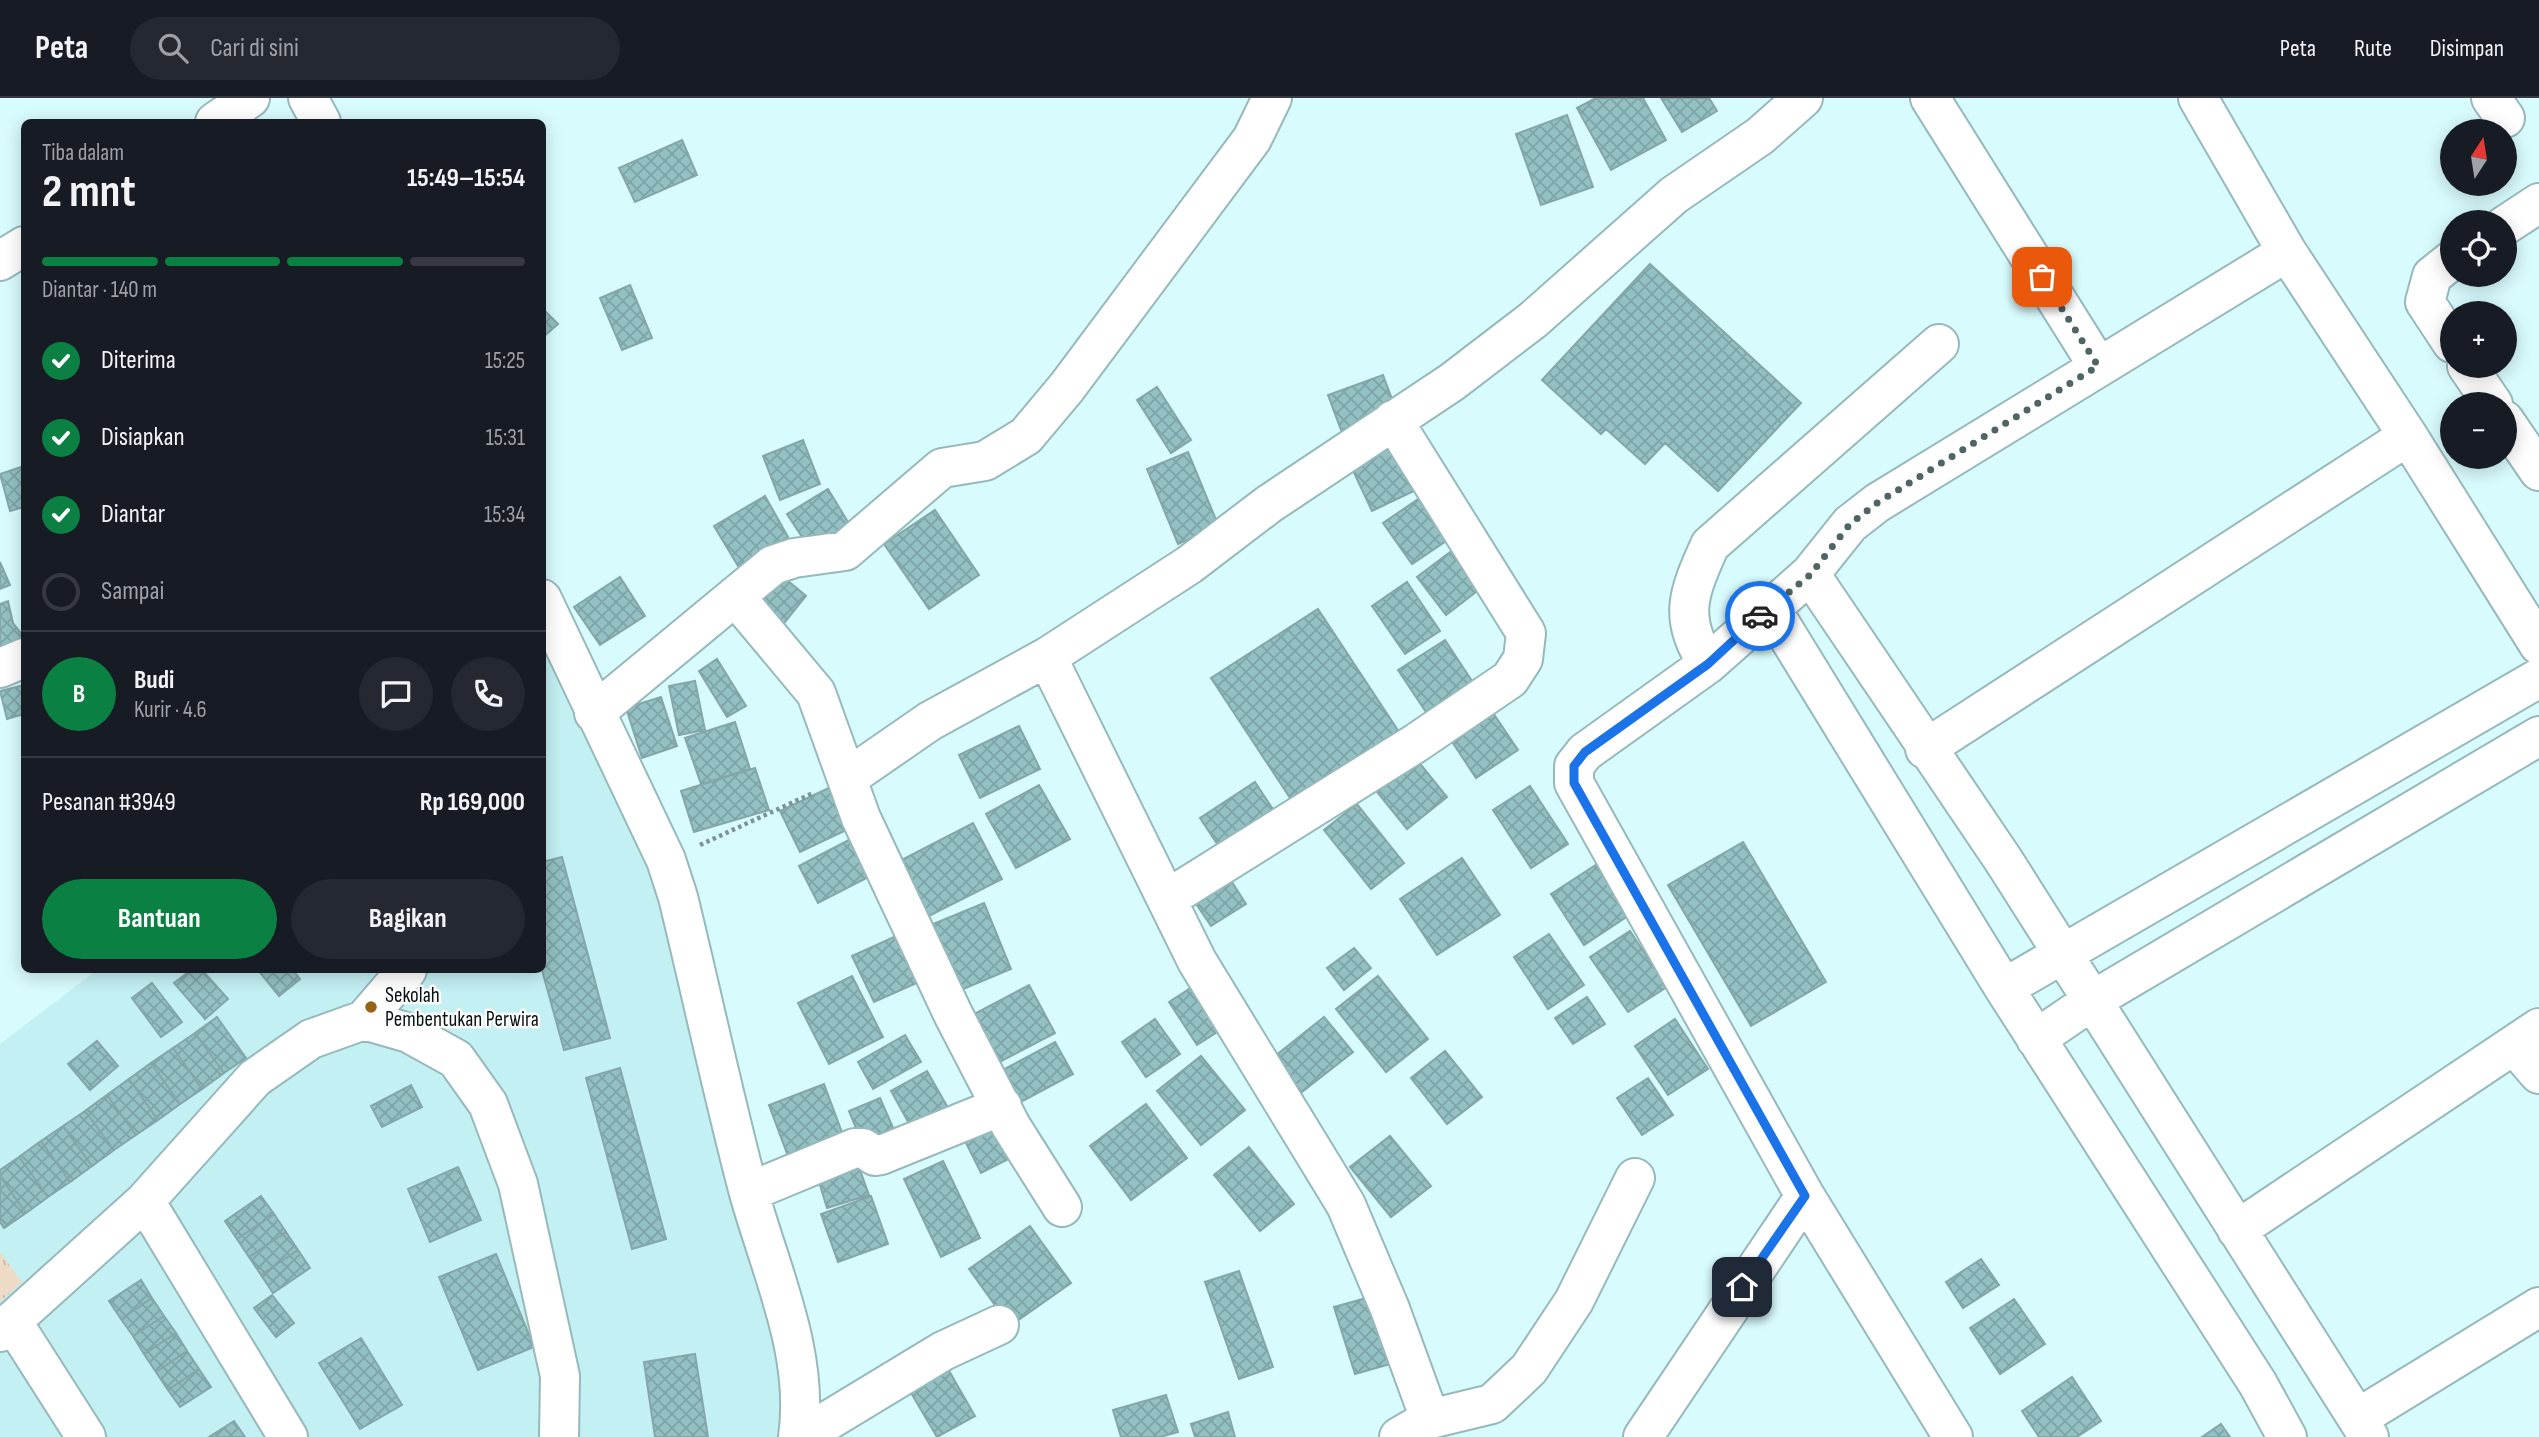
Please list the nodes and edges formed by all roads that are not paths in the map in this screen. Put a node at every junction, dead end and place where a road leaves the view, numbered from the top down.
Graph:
1 (250, 98) edge
2 (308, 98) edge
3 (1272, 98) edge
4 (1803, 98) edge
5 (1930, 98) edge
6 (2198, 98) edge
7 (219, 119) edge
8 (319, 119) edge
9 (2539, 203) edge
10 (2517, 217) edge
11 (21, 248) edge
12 (2287, 252) junction
13 (0, 261) edge
14 (2440, 270) edge
15 (2440, 325) edge
16 (1939, 344) dead end
17 (2098, 366) junction
18 (1393, 420) junction
19 (2408, 436) junction
20 (2517, 439) edge
21 (2539, 471) edge
22 (1810, 575) junction
23 (735, 596) junction
24 (1770, 607) junction
25 (546, 608) edge
26 (2536, 634) edge
27 (1047, 657) junction
28 (21, 658) edge
29 (1708, 664) junction
30 (0, 668) edge
31 (2539, 678) edge
32 (594, 713) junction
33 (2539, 736) edge
34 (1925, 749) junction
35 (849, 777) junction
36 (1167, 899) junction
37 (2063, 953) junction
38 (404, 973) edge
39 (2004, 988) junction
40 (2093, 1000) junction
41 (364, 1020) junction
42 (2527, 1036) edge
43 (2036, 1039) junction
44 (2539, 1074) edge
45 (1002, 1106) junction
46 (1635, 1178) dead end
47 (749, 1192) junction
48 (1805, 1196) junction
49 (145, 1202) junction
50 (1062, 1207) dead end
51 (2237, 1230) junction
52 (2539, 1307) edge
53 (999, 1325) dead end
54 (6, 1326) edge
55 (1415, 1428) edge
56 (2363, 1428) edge
57 (86, 1437) edge
58 (288, 1437) edge
59 (559, 1437) edge
60 (800, 1437) edge
61 (1643, 1437) edge
62 (1953, 1437) edge
63 (2287, 1437) edge

1 - 7 street
2 - 8 street
3 - 23 street
4 - 18 street
5 - 17 street
6 - 12 street
9 - 10 street
11 - 13 street
12 - 17 street
12 - 19 street
14 - 15 street
16 - 29 street
17 - 22 street
18 - 27 street
18 - 36 street
19 - 26 street
19 - 34 street
20 - 21 street
22 - 24 street
22 - 34 street
23 - 32 street
23 - 35 street
24 - 29 street
24 - 39 street
25 - 32 street
27 - 35 street
27 - 36 street
28 - 30 street
29 - 48 street
31 - 37 street
32 - 47 street
33 - 40 street
34 - 37 street
35 - 45 street
36 - 55 street
37 - 39 street
37 - 40 street
38 - 41 street
39 - 43 street
40 - 43 street
40 - 51 street
41 - 49 street
41 - 59 street
42 - 44 street
42 - 51 street
43 - 63 street
45 - 47 street
45 - 50 street
46 - 55 street
47 - 60 street
48 - 61 street
48 - 62 street
49 - 54 street
49 - 58 street
51 - 56 street
52 - 56 street
53 - 60 street
54 - 57 street

